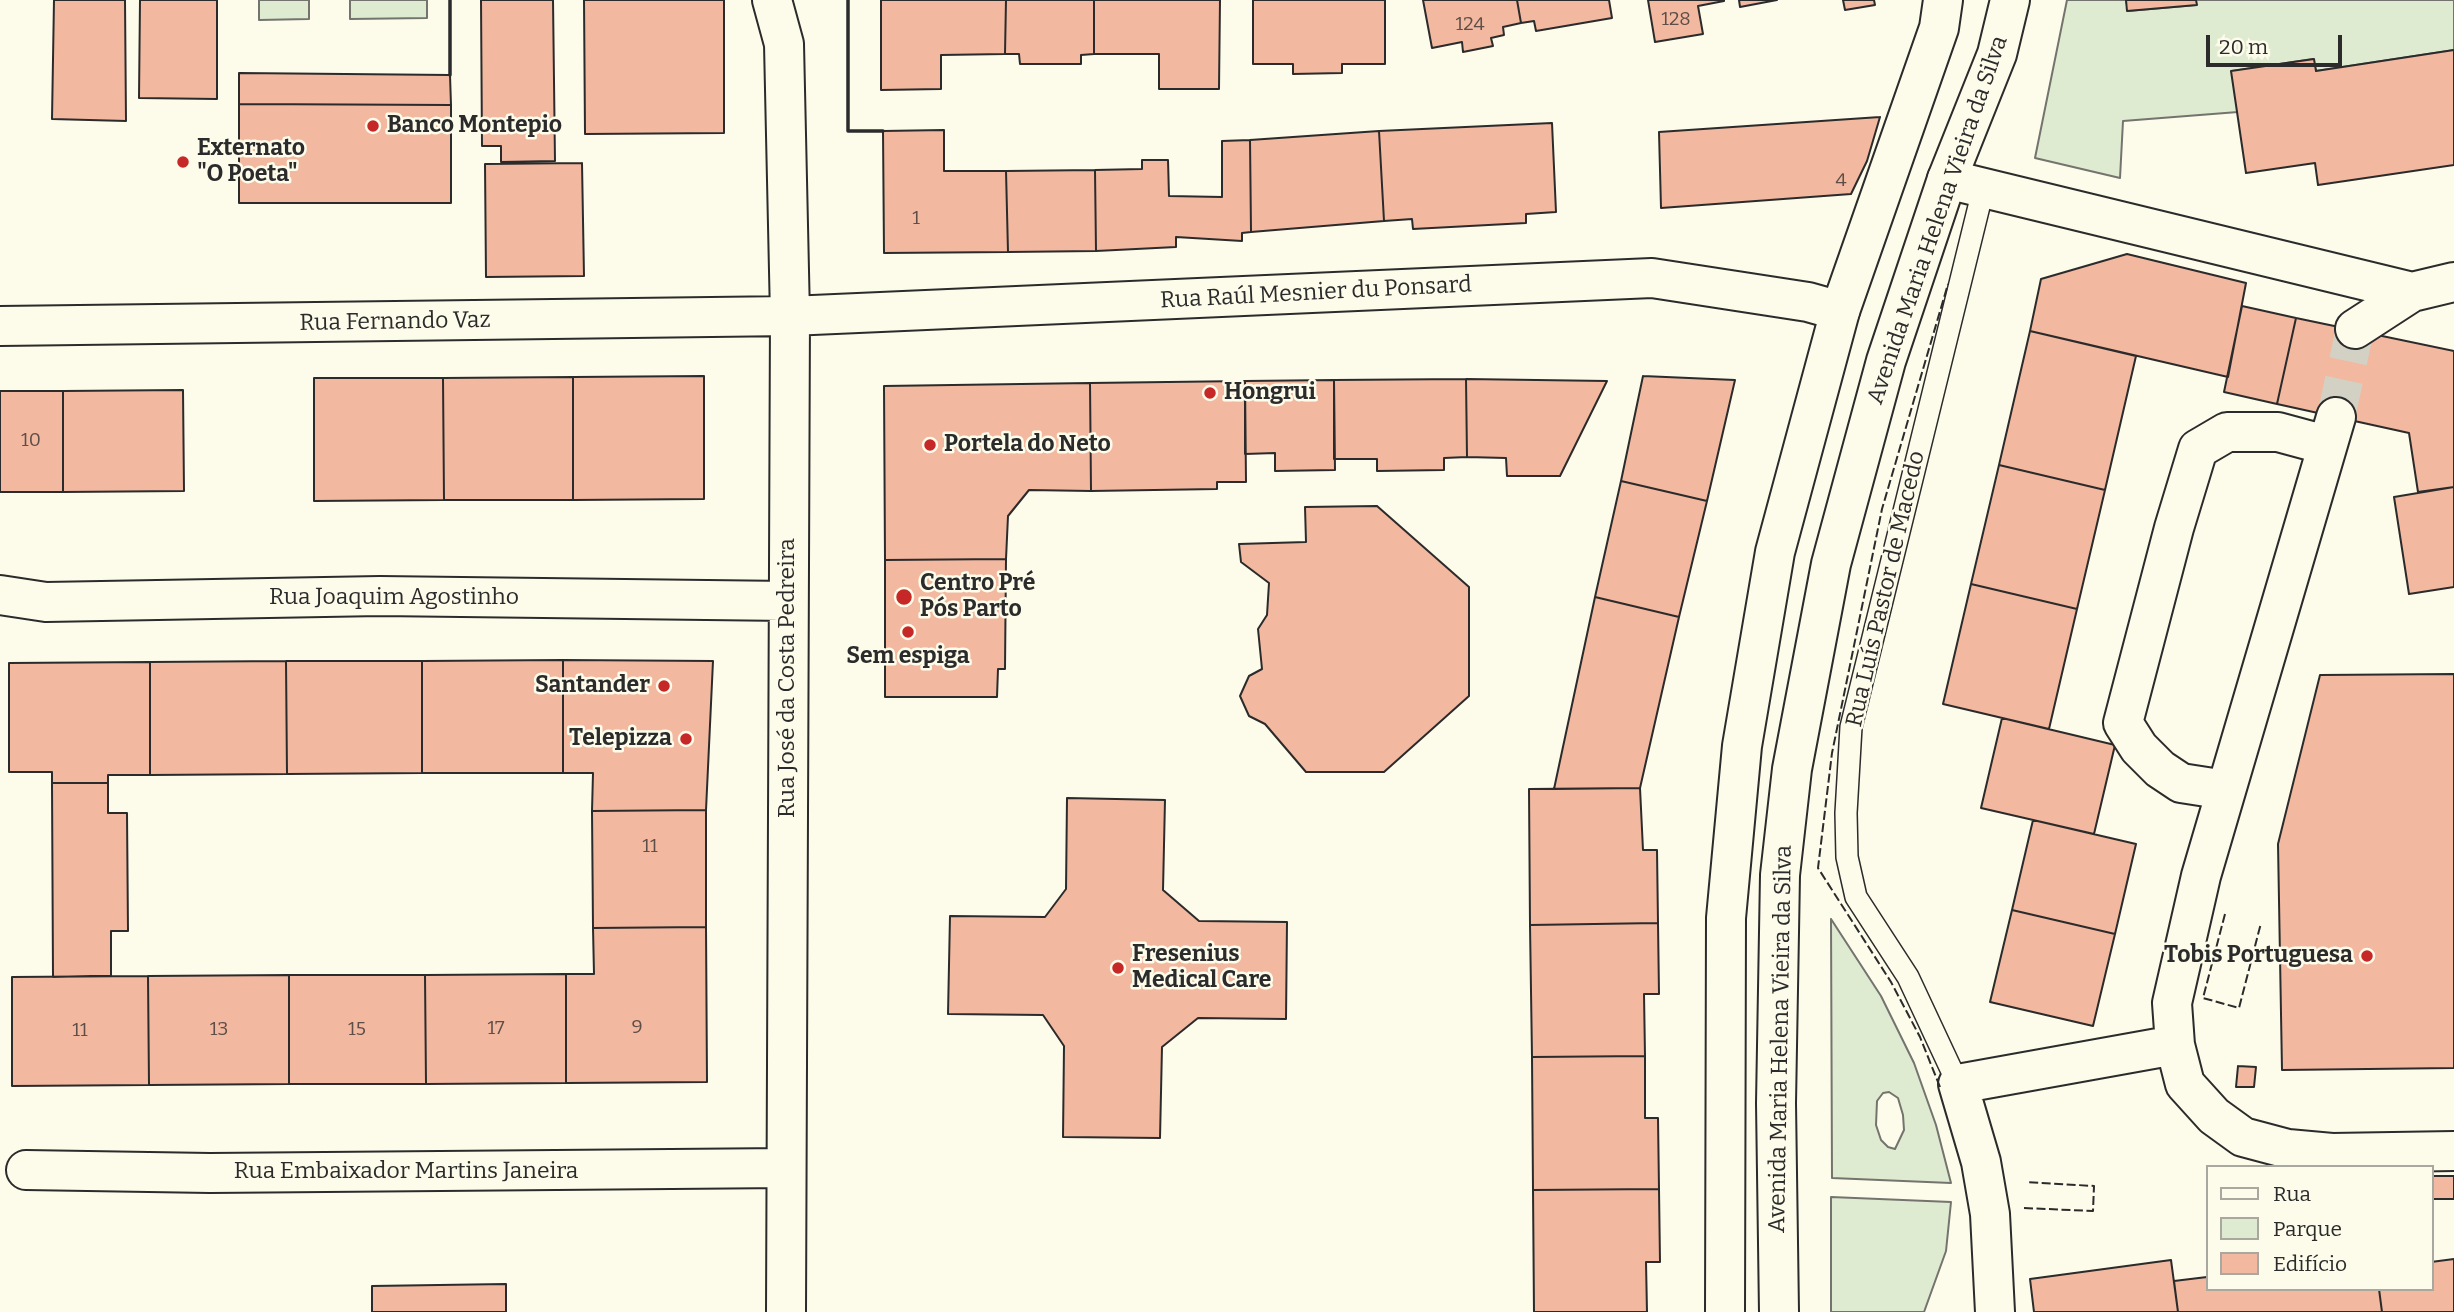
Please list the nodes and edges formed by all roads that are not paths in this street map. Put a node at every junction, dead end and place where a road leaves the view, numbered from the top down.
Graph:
1 (772, 0) edge
2 (796, 0) edge
3 (1942, 0) edge
4 (2010, 0) edge
5 (784, 44) junction
6 (1947, 179) junction
7 (1983, 190) junction
8 (2454, 282) edge
9 (2412, 292) junction
10 (1840, 311) junction
11 (790, 316) junction
12 (0, 327) edge
13 (2355, 329) tunnel mouth
14 (0, 595) edge
15 (788, 601) junction
16 (2227, 790) junction
17 (2175, 1045) junction
18 (1958, 1084) junction
19 (2454, 1151) edge
20 (786, 1168) junction
21 (26, 1170) dead end
22 (786, 1312) edge
23 (1725, 1312) edge
24 (1779, 1312) edge
25 (1995, 1312) edge

1 - 5 street, Rua José da Costa Pedreira
2 - 5 street, Rua José da Costa Pedreira
3 - 10 street
4 - 6 street, Avenida Maria Helena Vieira da Silva
5 - 11 street, Rua José da Costa Pedreira
6 - 7 street
6 - 24 street, Avenida Maria Helena Vieira da Silva
7 - 9 street
7 - 18 lane, Rua Luís Pastor de Macedo
8 - 9 street
9 - 13 street
10 - 11 street, Rua Raúl Mesnier du Ponsard
10 - 23 street
11 - 12 street, Rua Fernando Vaz
11 - 15 street, Rua José da Costa Pedreira
14 - 15 street, Rua Joaquim Agostinho
15 - 20 street, Rua José da Costa Pedreira
16 - 16 street
16 - 17 street
17 - 18 street
17 - 19 street
18 - 25 street
20 - 21 street, Rua Embaixador Martins Janeira
20 - 22 street, Rua José da Costa Pedreira

